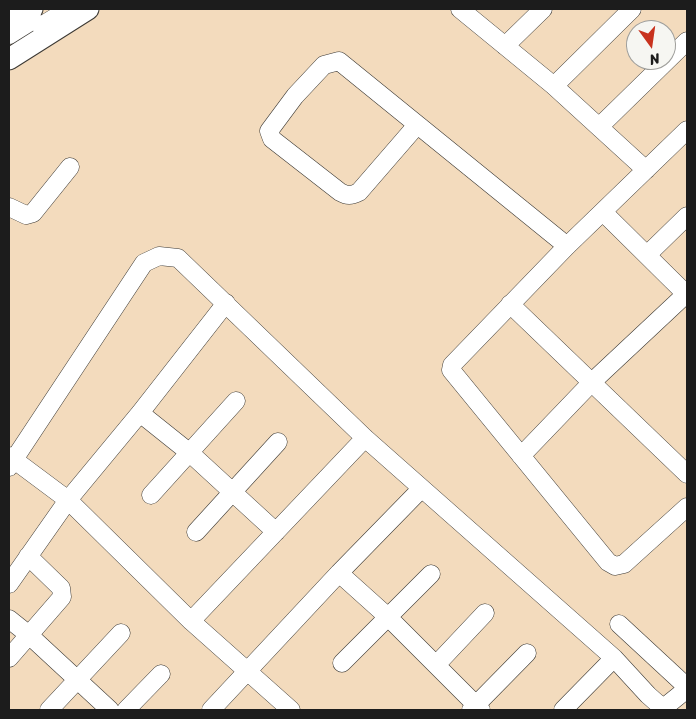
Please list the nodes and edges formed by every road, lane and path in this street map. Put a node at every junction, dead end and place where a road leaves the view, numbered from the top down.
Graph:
1 (32, 9) edge
2 (51, 9) edge
3 (68, 9) edge
4 (88, 9) edge
5 (460, 9) edge
6 (543, 9) edge
7 (632, 9) edge
8 (9, 24) edge
9 (9, 35) edge
10 (687, 41) edge
11 (505, 46) junction
12 (9, 47) edge
13 (9, 58) edge
14 (554, 86) junction
15 (417, 125) junction
16 (600, 126) junction
17 (687, 130) edge
18 (70, 167) dead end
19 (646, 170) junction
20 (9, 207) edge
21 (603, 212) junction
22 (687, 216) edge
23 (567, 246) junction
24 (648, 254) junction
25 (686, 294) edge
26 (226, 303) junction
27 (510, 304) junction
28 (592, 382) junction
29 (236, 401) dead end
30 (140, 413) junction
31 (365, 438) junction
32 (278, 442) dead end
33 (190, 453) junction
34 (521, 456) junction
35 (10, 461) edge
36 (687, 474) edge
37 (421, 489) junction
38 (233, 492) junction
39 (152, 495) dead end
40 (68, 500) junction
41 (687, 507) edge
42 (196, 532) dead end
43 (276, 532) junction
44 (28, 556) junction
45 (339, 573) junction
46 (431, 574) dead end
47 (9, 584) edge
48 (485, 613) dead end
49 (388, 616) junction
50 (9, 619) edge
51 (192, 621) junction
52 (619, 624) dead end
53 (121, 633) dead end
54 (29, 635) junction
55 (527, 653) dead end
56 (9, 658) edge
57 (614, 658) junction
58 (342, 663) dead end
59 (436, 665) junction
60 (248, 671) junction
61 (161, 674) dead end
62 (78, 680) junction
63 (687, 688) edge
64 (476, 708) edge
65 (49, 710) edge
66 (110, 710) edge
67 (126, 710) edge
68 (211, 710) edge
69 (292, 710) edge
70 (563, 710) edge
71 (663, 710) edge

1 - 8 main road
2 - 9 street
3 - 12 street
4 - 13 main road
5 - 11 street
6 - 11 street
7 - 14 street
10 - 16 street
11 - 14 street
14 - 16 street
15 - 15 street
15 - 23 street
16 - 19 street
17 - 19 street
18 - 20 street
19 - 21 street
21 - 23 street
21 - 24 street
22 - 24 street
23 - 27 street
24 - 25 street
25 - 28 street
26 - 30 street
26 - 31 street
26 - 35 street
27 - 28 street
27 - 34 street
28 - 34 street
28 - 36 street
29 - 33 street
30 - 33 street
30 - 40 street
31 - 37 street
31 - 43 street
32 - 38 street
33 - 38 street
33 - 39 street
34 - 41 street
35 - 40 street
37 - 45 street
37 - 57 street
38 - 42 street
38 - 43 street
40 - 44 street
40 - 51 street
43 - 51 street
44 - 47 street
44 - 54 street
45 - 49 street
45 - 60 street
46 - 49 street
48 - 59 street
49 - 58 street
49 - 59 street
50 - 54 street
51 - 60 street
52 - 63 street
53 - 62 street
54 - 56 street
54 - 62 street
55 - 64 street
57 - 70 street
57 - 71 street
59 - 64 street
60 - 68 street
60 - 69 street
61 - 67 street
62 - 65 street
62 - 66 street
63 - 71 street

